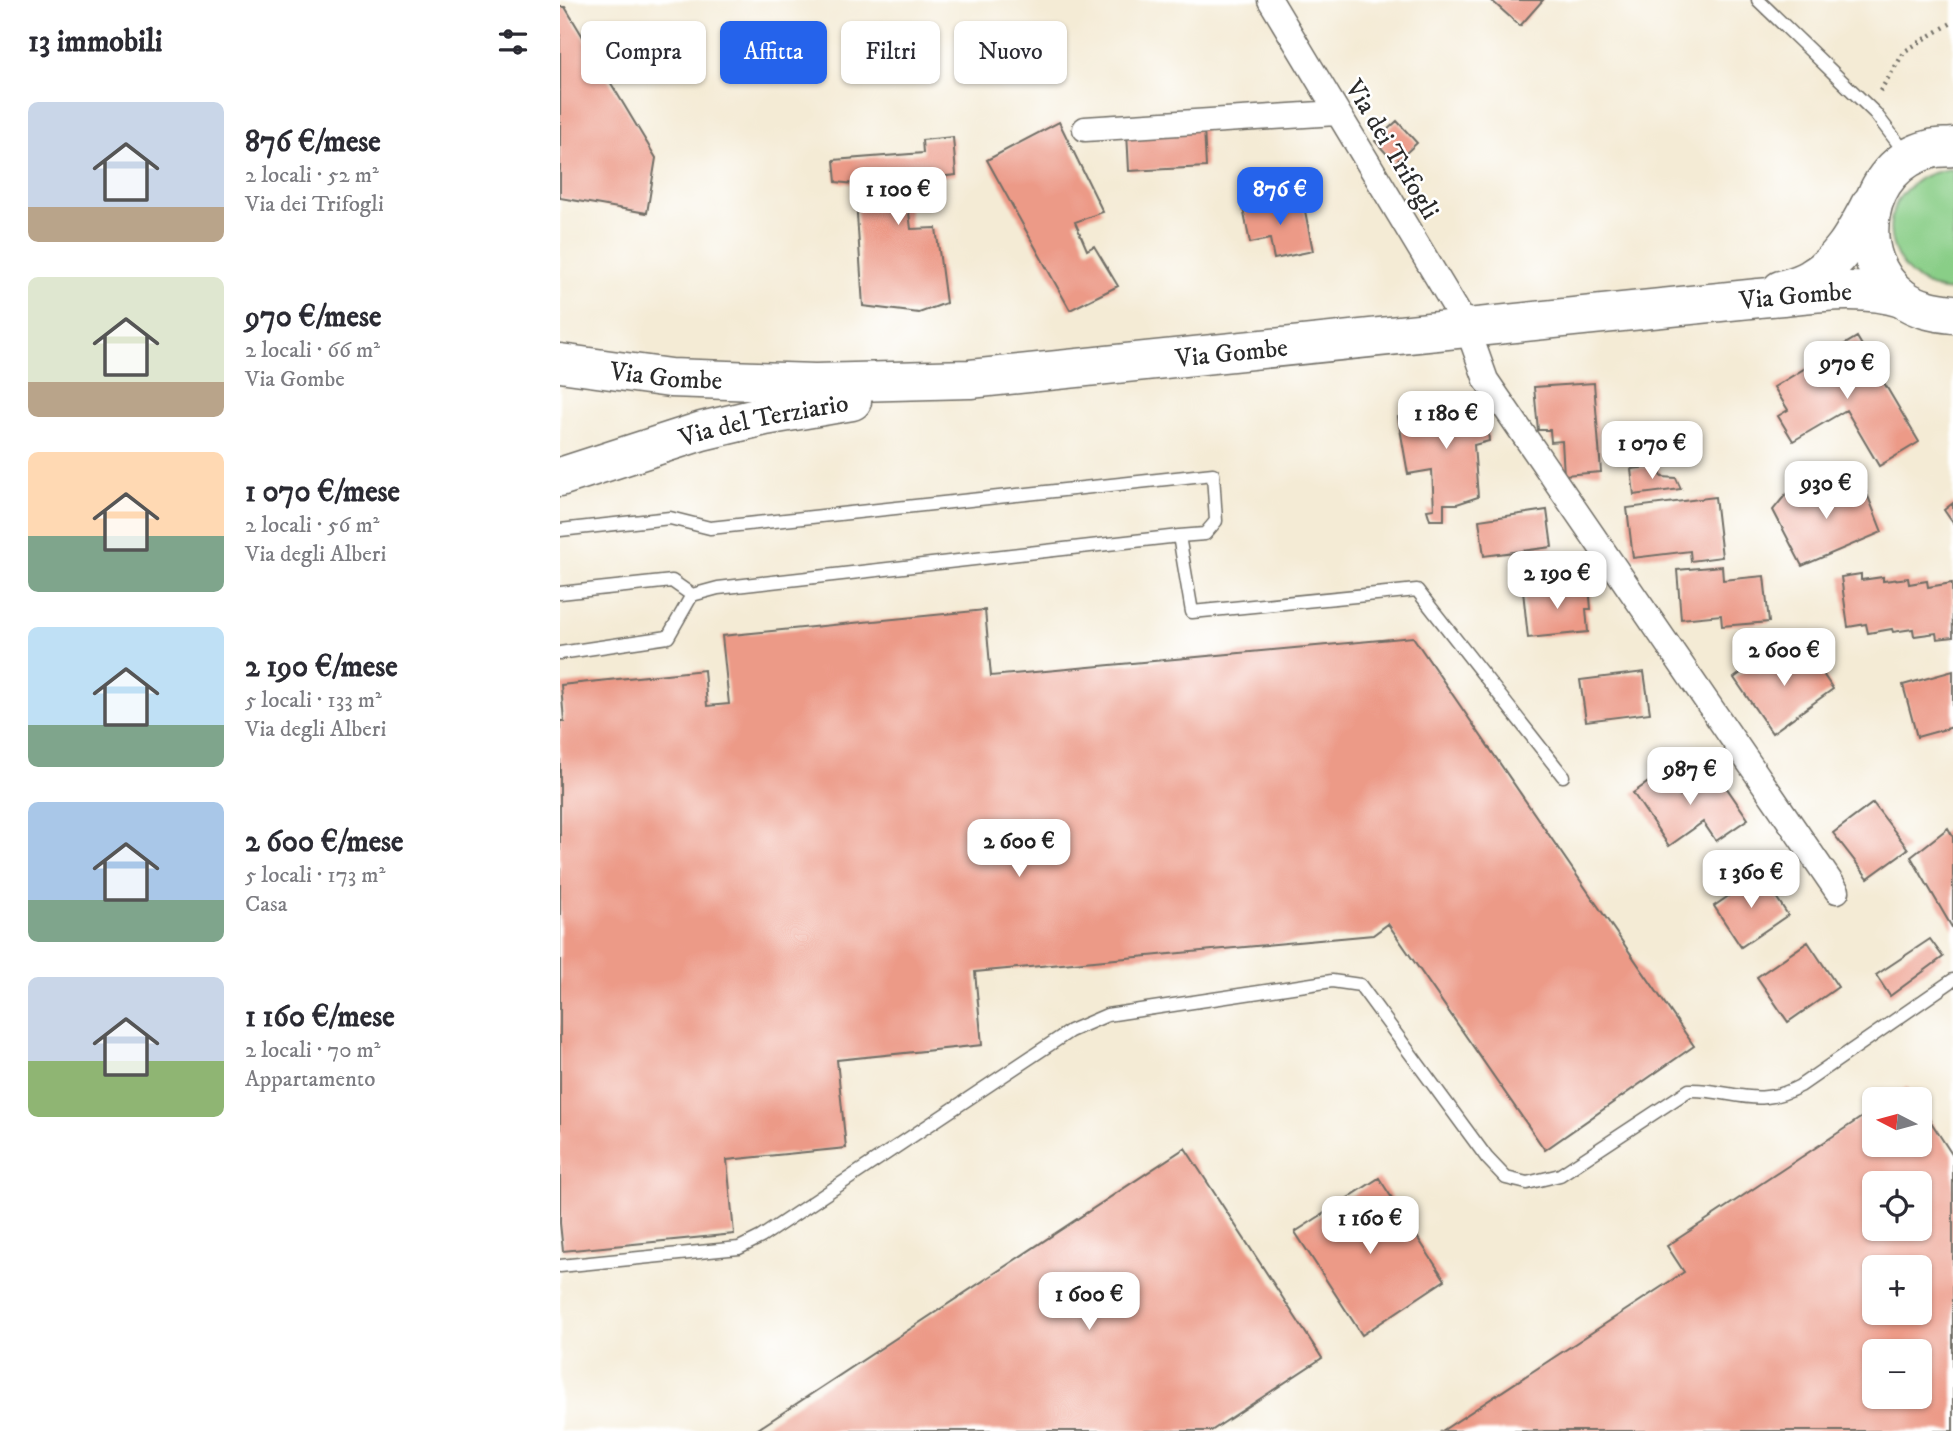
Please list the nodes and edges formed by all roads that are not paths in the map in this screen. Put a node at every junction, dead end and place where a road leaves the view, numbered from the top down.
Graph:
1 (1270, 0) edge
2 (1758, 0) edge
3 (1336, 113) junction
4 (1085, 129) dead end
5 (1953, 147) edge
6 (1909, 158) junction
7 (1878, 190) junction
8 (1759, 298) junction
9 (1902, 298) junction
10 (1953, 314) edge
11 (1467, 327) junction
12 (560, 363) edge
13 (970, 379) junction
14 (560, 477) edge
15 (560, 530) edge
16 (1179, 536) junction
17 (560, 593) edge
18 (692, 595) junction
19 (560, 653) edge
20 (1563, 776) dead end
21 (1837, 891) dead end
22 (1953, 980) edge
23 (560, 1266) edge

1 - 3 street, Via dei Trifogli
2 - 6 lane
3 - 4 street
3 - 11 street, Via dei Trifogli
5 - 6 main road
6 - 7 main road
7 - 8 main road
7 - 9 main road
8 - 9 main road, Via Gombe
8 - 11 main road, Via Gombe
9 - 10 main road
11 - 13 main road, Via Gombe
11 - 21 street, Via dei Trifogli
12 - 13 main road, Via Gombe
13 - 14 main road, Via del Terziario
15 - 16 lane
16 - 18 lane
16 - 20 lane
17 - 18 lane
18 - 19 lane
22 - 23 lane

